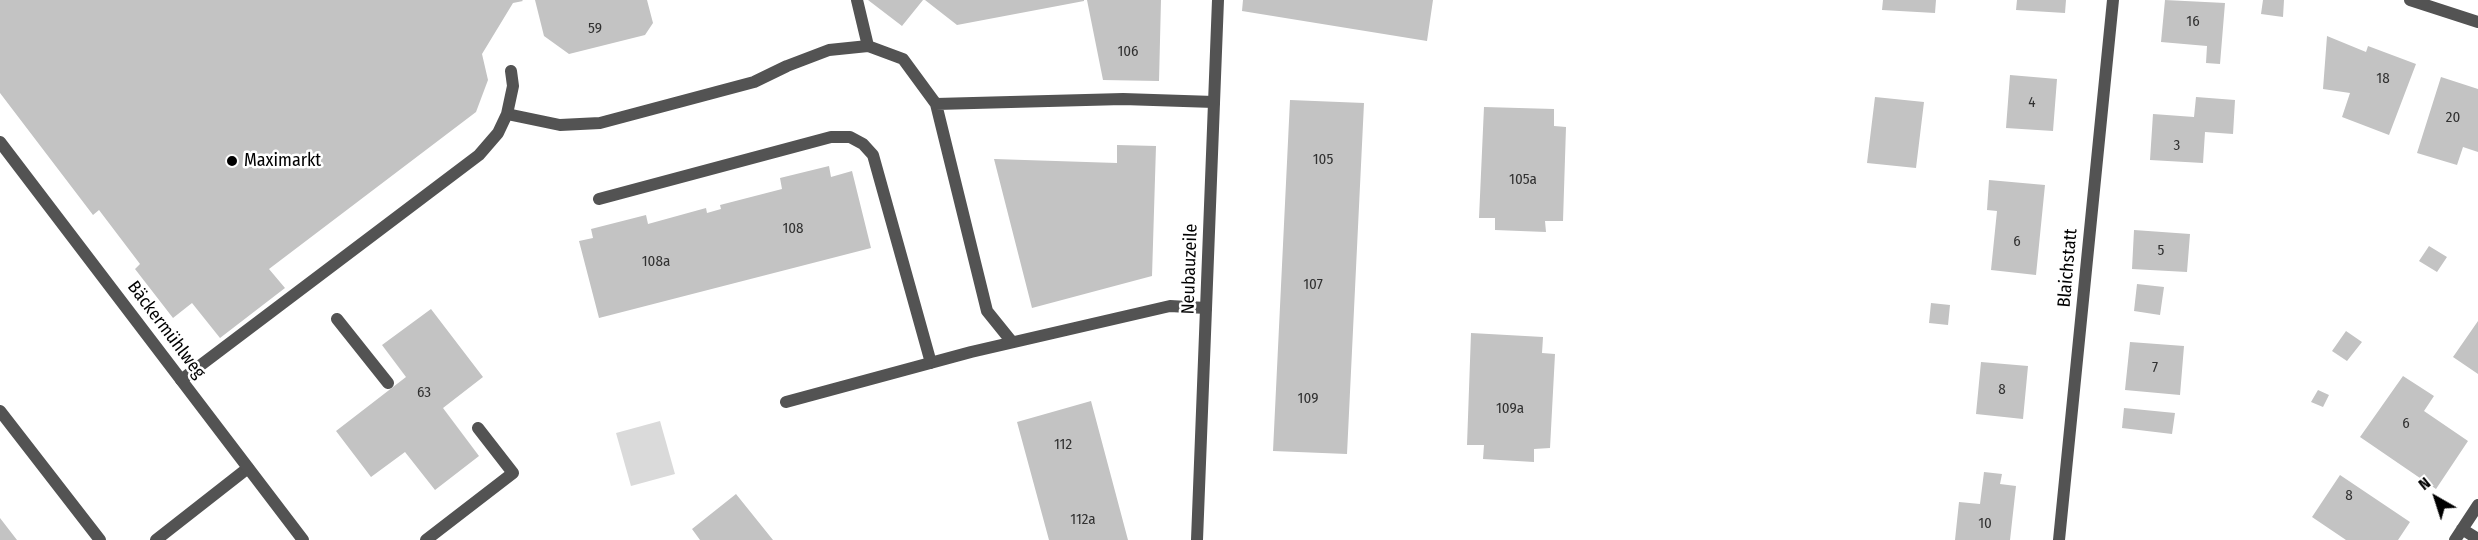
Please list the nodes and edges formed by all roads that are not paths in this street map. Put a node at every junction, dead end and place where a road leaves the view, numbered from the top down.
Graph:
1 (857, 0) edge
2 (1218, 0) edge
3 (2113, 0) edge
4 (2410, 0) edge
5 (2478, 22) edge
6 (868, 46) junction
7 (511, 71) dead end
8 (1214, 102) junction
9 (936, 104) junction
10 (507, 114) junction
11 (0, 142) edge
12 (599, 199) dead end
13 (1206, 308) junction
14 (337, 319) dead end
15 (1012, 342) junction
16 (931, 363) junction
17 (181, 380) junction
18 (388, 383) dead end
19 (786, 402) dead end
20 (0, 411) edge
21 (478, 428) dead end
22 (248, 468) junction
23 (2478, 505) edge
24 (2462, 529) junction
25 (2478, 539) edge
26 (100, 540) edge
27 (156, 540) edge
28 (303, 540) edge
29 (426, 540) edge
30 (1197, 540) edge
31 (2059, 540) edge
32 (2455, 540) edge

1 - 6 street
2 - 8 street, Neubauzeile
3 - 31 street, Blaichstatt
4 - 5 street
6 - 9 street
6 - 10 street
7 - 10 street
8 - 9 street
8 - 13 street, Neubauzeile
9 - 15 street
10 - 17 street
11 - 17 street, Bäckermühlweg
12 - 16 street
13 - 15 street
13 - 30 street, Neubauzeile
14 - 18 street
15 - 16 street
16 - 19 street
17 - 22 street, Bäckermühlweg
20 - 26 street
21 - 29 street
22 - 27 street
22 - 28 street, Bäckermühlweg
23 - 24 street
24 - 25 street
24 - 32 street

